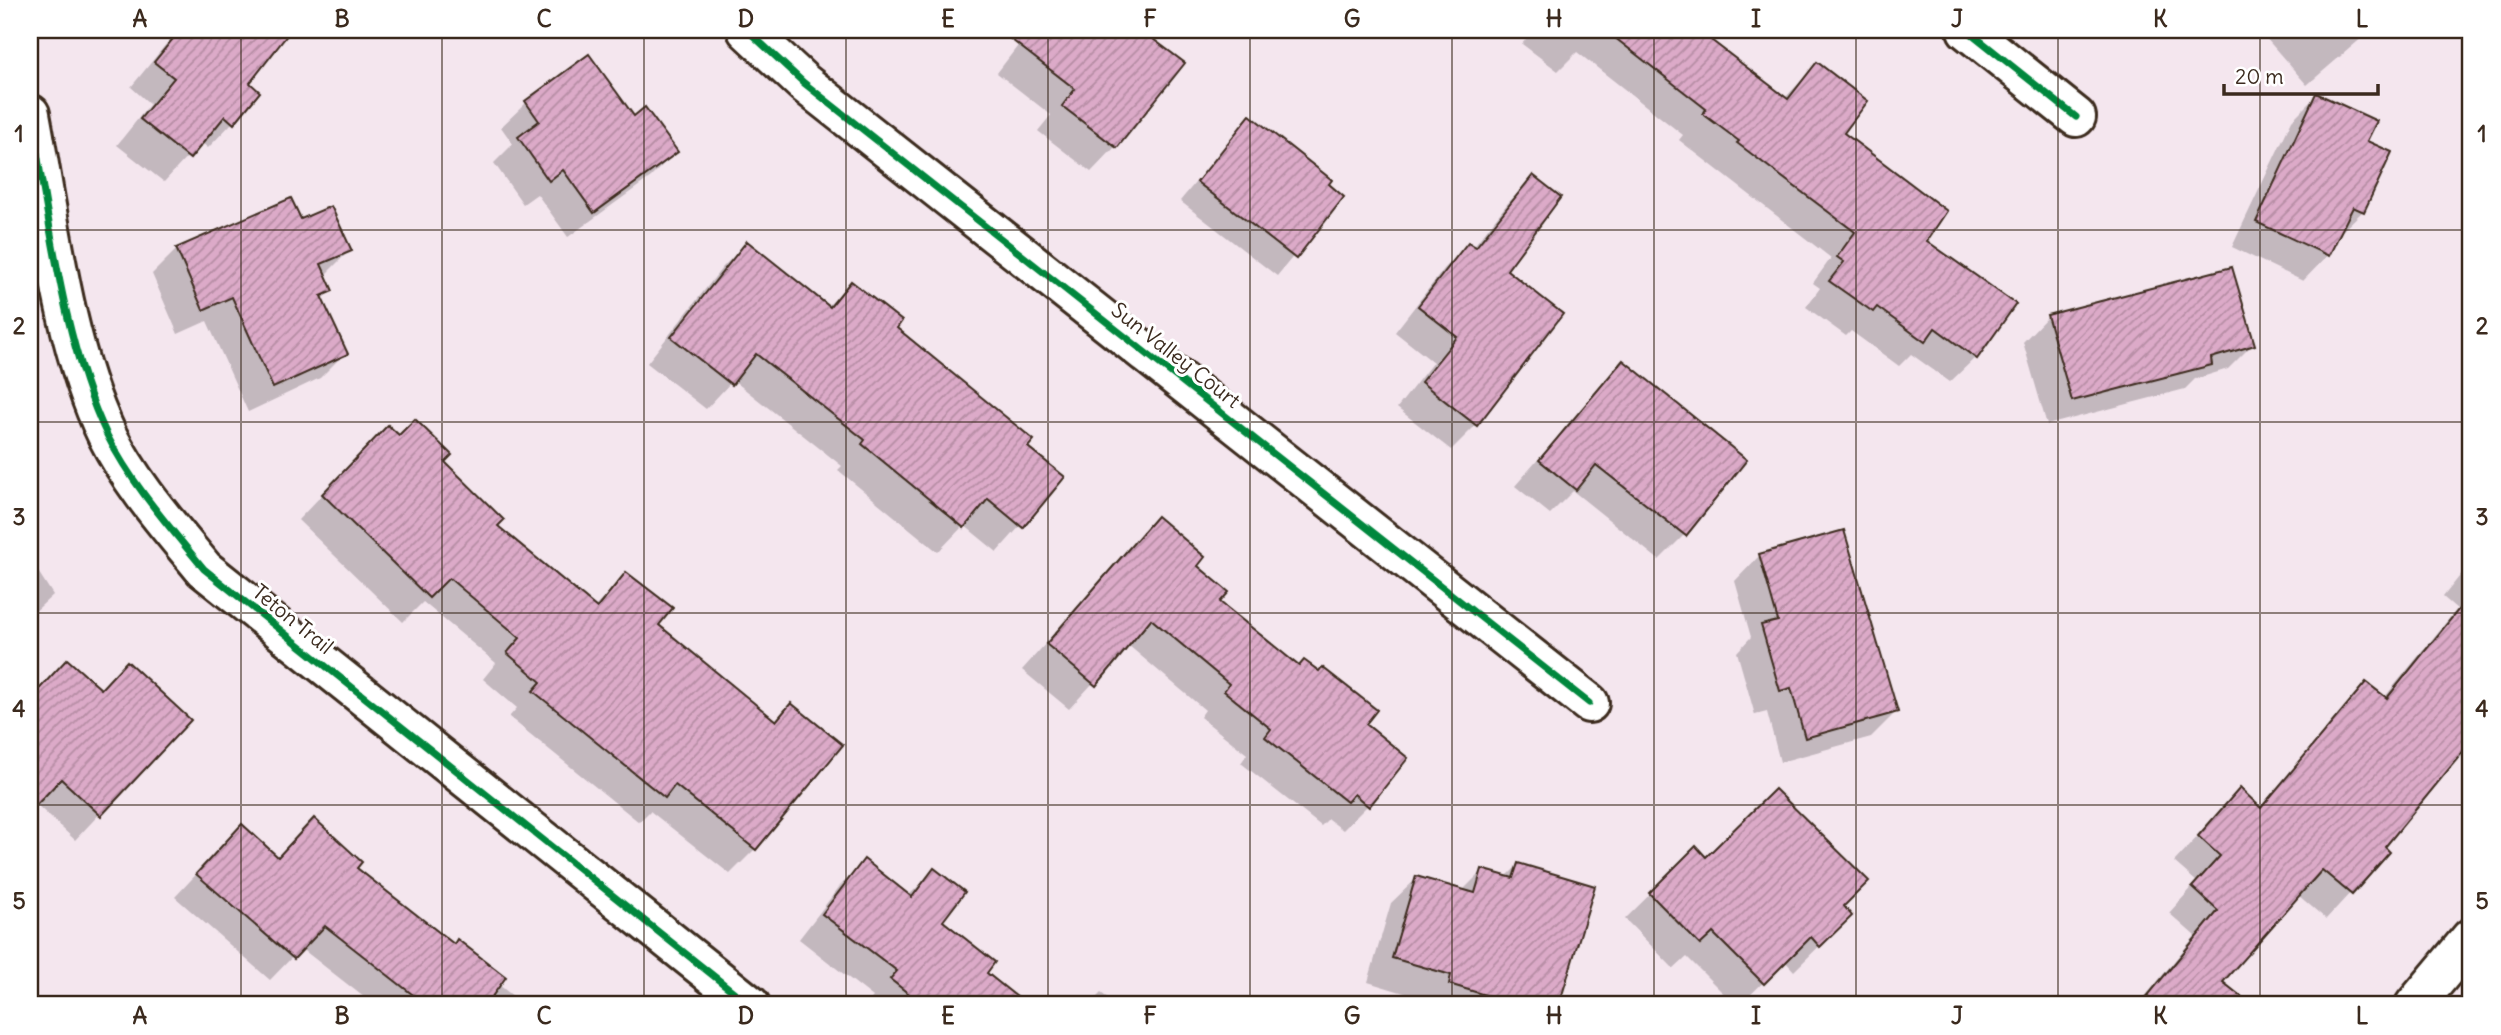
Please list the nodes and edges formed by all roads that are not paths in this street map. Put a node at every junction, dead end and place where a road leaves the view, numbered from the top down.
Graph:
1 (747, 30) edge
2 (1967, 30) edge
3 (30, 114) edge
4 (2076, 117) dead end
5 (1588, 703) dead end
6 (2471, 938) edge
7 (750, 1005) edge
8 (2415, 1005) edge

1 - 5 street, Sun Valley Court
2 - 4 street
3 - 7 street, Teton Trail
6 - 8 street

